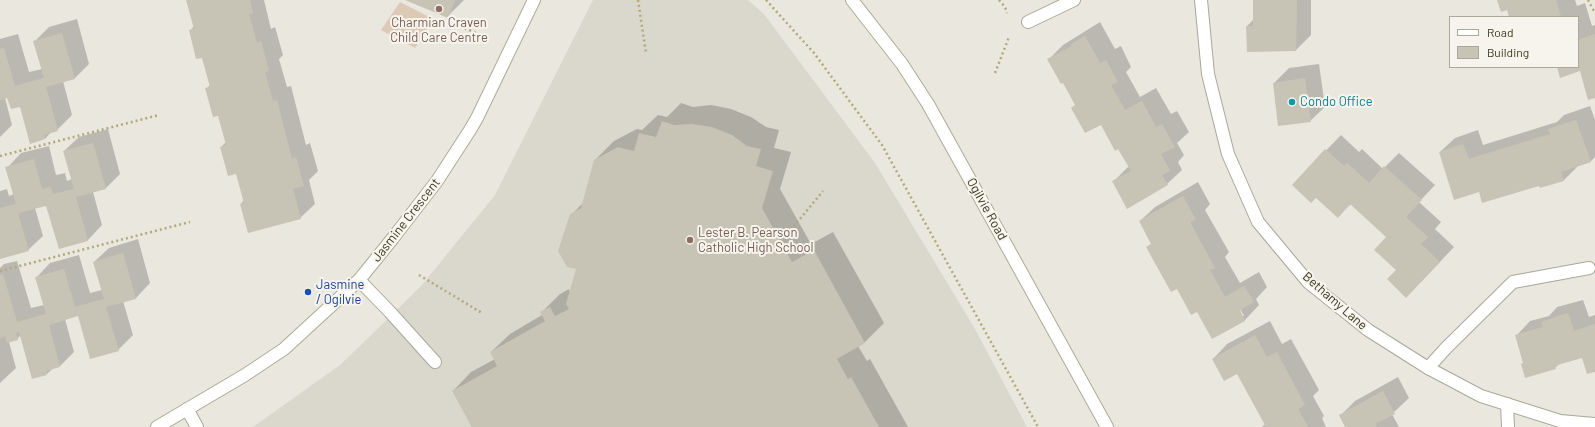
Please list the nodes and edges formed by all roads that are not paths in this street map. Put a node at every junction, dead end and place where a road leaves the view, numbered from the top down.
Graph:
1 (534, 0) edge
2 (852, 0) edge
3 (1074, 0) edge
4 (1201, 0) edge
5 (1028, 22) dead end
6 (1589, 268) dead end
7 (359, 280) junction
8 (435, 362) dead end
9 (1428, 368) junction
10 (1506, 404) junction
11 (187, 409) junction
12 (1595, 424) edge
13 (157, 427) edge
14 (197, 427) edge
15 (1108, 427) edge
16 (1508, 427) edge

1 - 7 street, Jasmine Crescent
2 - 15 street, Ogilvie Road
3 - 5 street
4 - 9 street, Bethamy Lane
6 - 9 street
7 - 8 street
7 - 11 street, Jasmine Crescent
9 - 10 street, Bethamy Lane
10 - 12 street, Bethamy Lane
10 - 16 street
11 - 13 street, Jasmine Crescent
11 - 14 street

